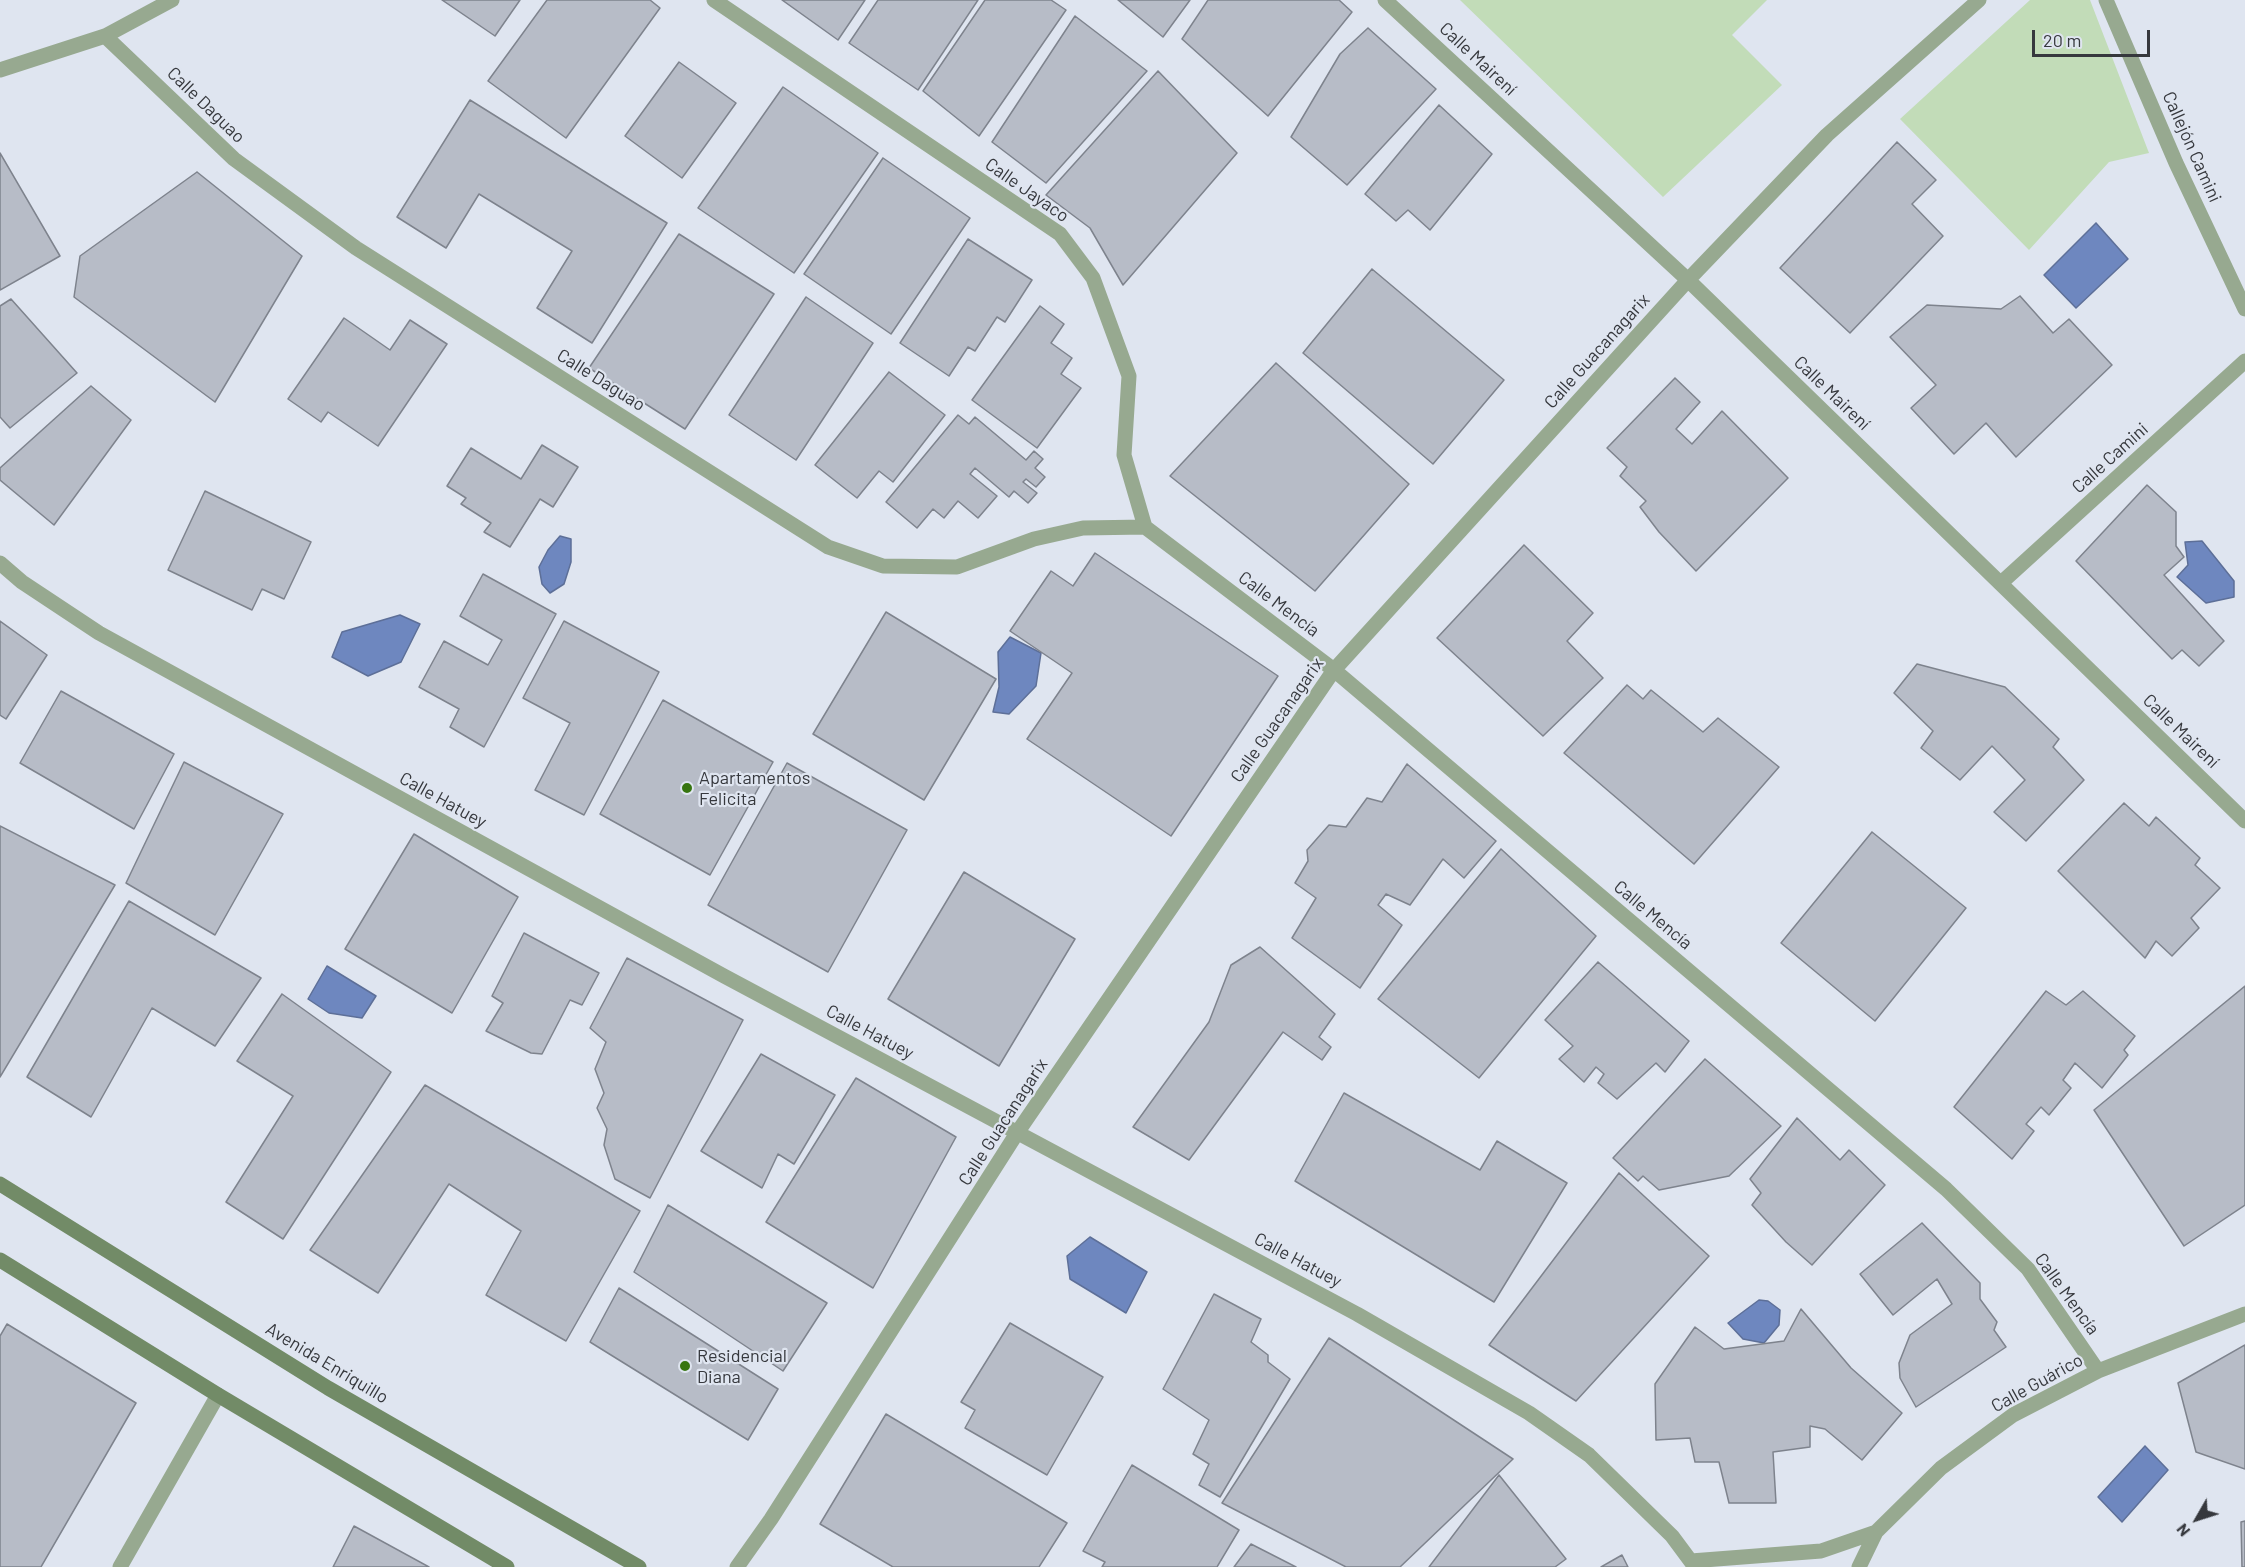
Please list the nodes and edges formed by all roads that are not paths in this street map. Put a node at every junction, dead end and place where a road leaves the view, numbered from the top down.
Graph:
1 (172, 0) edge
2 (714, 0) edge
3 (1386, 0) edge
4 (1979, 0) edge
5 (2106, 0) edge
6 (105, 36) junction
7 (0, 70) edge
8 (1688, 280) junction
9 (2245, 309) edge
10 (2245, 361) edge
11 (1145, 527) junction
12 (0, 563) edge
13 (2001, 583) junction
14 (1334, 670) junction
15 (2245, 821) edge
16 (1017, 1133) junction
17 (0, 1184) edge
18 (0, 1260) edge
19 (2245, 1314) edge
20 (2098, 1371) junction
21 (218, 1395) junction
22 (1876, 1532) junction
23 (1693, 1564) edge
24 (120, 1567) edge
25 (507, 1567) edge
26 (639, 1567) edge
27 (737, 1567) edge
28 (1859, 1567) edge

1 - 6 street
2 - 11 street, Calle Jayaco
3 - 8 street, Calle Mairení
4 - 8 street, Calle Guacanagarix
5 - 9 street, Callejón Camini
6 - 7 street
6 - 11 street, Calle Daguao
8 - 13 street, Calle Mairení
8 - 14 street, Calle Guacanagarix
10 - 13 street, Calle Camini
11 - 14 street, Calle Mencía
12 - 16 street, Calle Hatuey
13 - 15 street, Calle Mairení
14 - 16 street, Calle Guacanagarix
14 - 20 street, Calle Mencía
16 - 23 street, Calle Hatuey
16 - 27 street, Calle Guacanagarix
17 - 26 main road, Avenida Enriquillo
18 - 21 main road
19 - 20 street, Calle Guárico
20 - 22 street, Calle Guárico
21 - 24 street
21 - 25 main road
22 - 23 street, Calle Guárico
22 - 28 street, Calle Guárico

